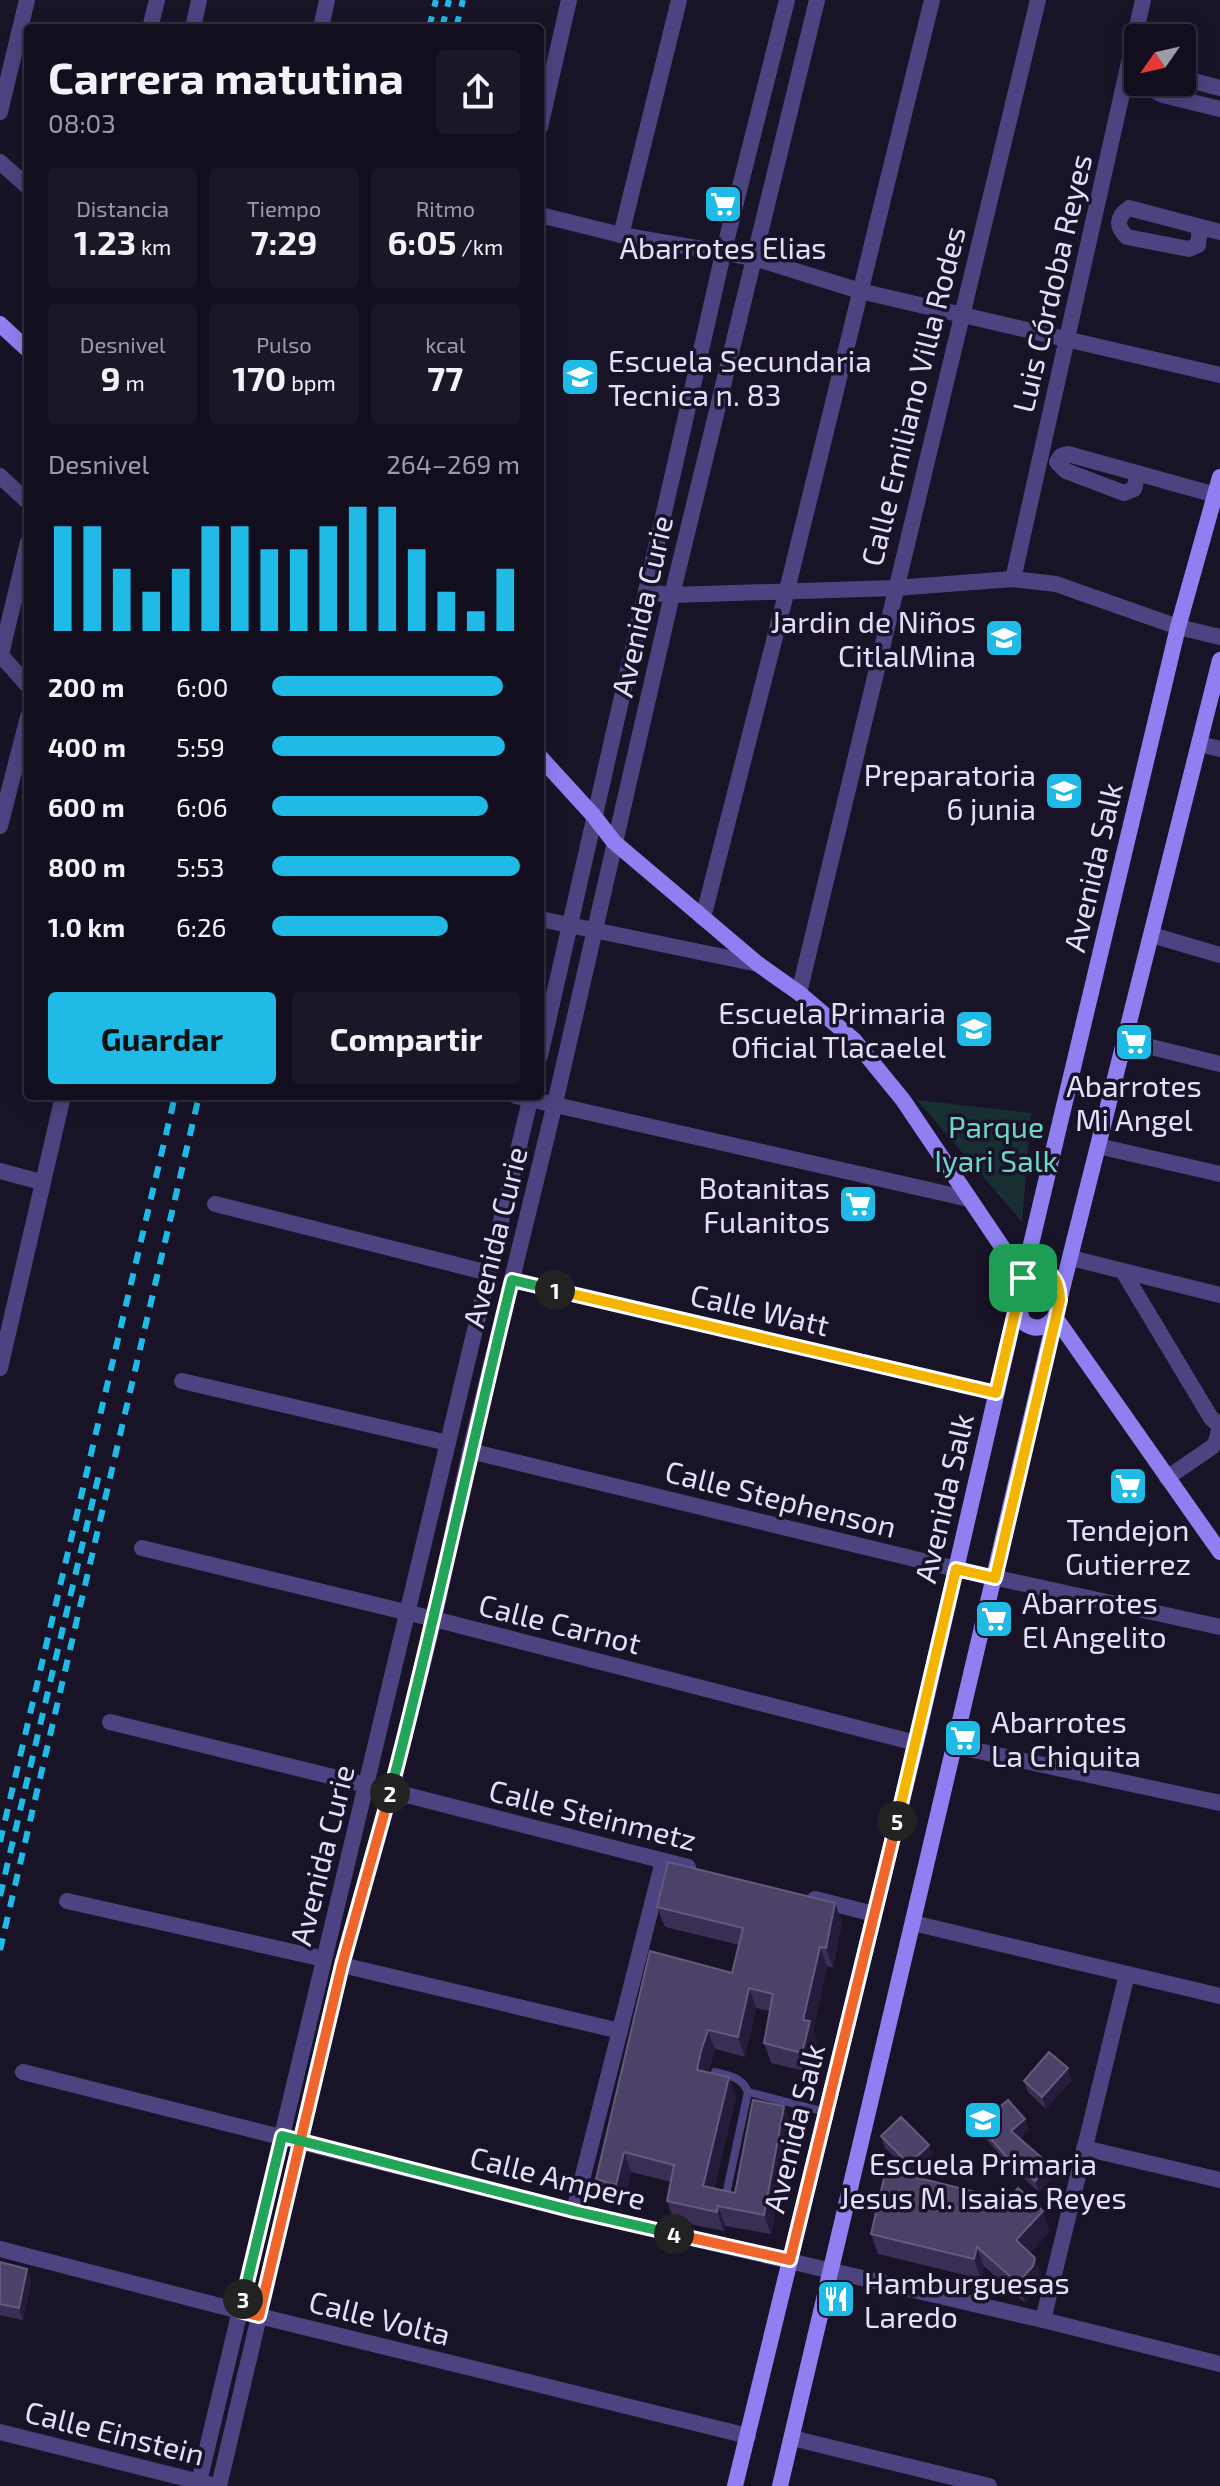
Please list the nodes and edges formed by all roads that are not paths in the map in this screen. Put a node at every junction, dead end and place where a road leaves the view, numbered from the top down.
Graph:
1 (27, 0) edge
2 (157, 0) edge
3 (199, 0) edge
4 (327, 0) edge
5 (569, 0) edge
6 (679, 0) edge
7 (787, 0) edge
8 (817, 0) edge
9 (932, 0) edge
10 (1038, 0) edge
11 (1143, 0) edge
12 (151, 24) edge
13 (194, 24) edge
14 (322, 24) edge
15 (1196, 82) edge
16 (1220, 88) edge
17 (1167, 96) edge
18 (544, 109) edge
19 (1220, 109) edge
20 (0, 112) edge
21 (0, 162) edge
22 (24, 183) edge
23 (544, 216) edge
24 (1200, 227) junction
25 (1220, 232) edge
26 (621, 235) junction
27 (723, 254) junction
28 (754, 258) junction
29 (860, 291) junction
30 (961, 314) junction
31 (0, 324) edge
32 (1067, 339) junction
33 (24, 346) edge
34 (1220, 375) edge
35 (1138, 473) dead end
36 (0, 476) edge
37 (1220, 477) edge
38 (1216, 495) junction
39 (24, 498) edge
40 (24, 558) edge
41 (1013, 579) junction
42 (895, 588) junction
43 (787, 590) junction
44 (646, 592) junction
45 (672, 595) junction
46 (1178, 627) junction
47 (1220, 637) edge
48 (0, 656) edge
49 (1220, 660) edge
50 (24, 682) edge
51 (24, 733) edge
52 (1199, 744) junction
53 (1220, 749) edge
54 (544, 761) edge
55 (593, 815) junction
56 (0, 826) edge
57 (614, 842) junction
58 (703, 918) junction
59 (544, 920) edge
60 (569, 926) junction
61 (593, 932) junction
62 (1152, 935) junction
63 (1220, 955) edge
64 (758, 964) junction
65 (799, 993) junction
66 (544, 1038) edge
67 (1123, 1040) junction
68 (1220, 1064) edge
69 (62, 1100) edge
70 (525, 1100) edge
71 (540, 1100) edge
72 (555, 1103) junction
73 (1098, 1146) junction
74 (0, 1171) edge
75 (1220, 1174) edge
76 (41, 1182) junction
77 (969, 1199) junction
78 (215, 1204) dead end
79 (1071, 1258) junction
80 (489, 1273) junction
81 (1124, 1273) junction
82 (1023, 1278) junction
83 (512, 1280) junction
84 (1220, 1295) edge
85 (1060, 1300) junction
86 (1017, 1304) junction
87 (1055, 1317) junction
88 (0, 1368) edge
89 (182, 1381) dead end
90 (996, 1393) junction
91 (1220, 1426) edge
92 (448, 1443) junction
93 (470, 1451) junction
94 (1167, 1478) junction
95 (142, 1548) dead end
96 (1220, 1552) edge
97 (956, 1569) junction
98 (995, 1578) junction
99 (407, 1614) junction
100 (434, 1619) junction
101 (1220, 1627) edge
102 (110, 1722) dead end
103 (916, 1743) junction
104 (955, 1746) junction
105 (366, 1785) junction
106 (391, 1791) junction
107 (1220, 1803) edge
108 (663, 1861) junction
109 (708, 1872) edge
110 (799, 1895) edge
111 (67, 1901) dead end
112 (874, 1914) junction
113 (913, 1923) junction
114 (324, 1959) junction
115 (342, 1965) junction
116 (1127, 1974) junction
117 (1220, 1996) edge
118 (620, 2031) junction
119 (23, 2072) dead end
120 (715, 2072) edge
121 (748, 2092) junction
122 (826, 2112) junction
123 (282, 2136) junction
124 (300, 2140) junction
125 (1084, 2148) junction
126 (1220, 2180) edge
127 (727, 2190) edge
128 (574, 2211) junction
129 (0, 2249) edge
130 (790, 2260) junction
131 (832, 2270) junction
132 (240, 2311) junction
133 (259, 2316) junction
134 (1043, 2320) junction
135 (1220, 2364) edge
136 (0, 2432) edge
137 (748, 2436) junction
138 (792, 2438) junction
139 (198, 2484) edge
140 (218, 2486) edge
141 (735, 2486) edge
142 (780, 2486) edge
143 (989, 2486) edge

1 - 20 street
2 - 12 street
3 - 13 street
4 - 14 street
5 - 18 street
6 - 26 street
7 - 27 street, Avenida Curie
8 - 28 street, Avenida Curie
9 - 29 street
10 - 30 street, Calle Emiliano Villa Rodes
11 - 32 street, Luis Córdoba Reyes
15 - 16 street
17 - 19 street
21 - 22 street
23 - 26 street
24 - 24 street
24 - 25 street
26 - 27 street
27 - 28 street
27 - 44 street, Avenida Curie
28 - 29 street
28 - 45 street, Avenida Curie
29 - 30 street
29 - 43 street
30 - 32 street
30 - 42 street, Calle Emiliano Villa Rodes
31 - 33 main road
32 - 34 street
32 - 41 street, Luis Córdoba Reyes
35 - 38 street
36 - 39 street
37 - 38 main road, Avenida Salk
38 - 46 main road, Avenida Salk
40 - 48 street
41 - 42 street
41 - 46 street
42 - 43 street
42 - 65 street, Calle Emiliano Villa Rodes
43 - 45 street
43 - 58 street
44 - 45 street
44 - 55 street, Avenida Curie
45 - 57 street, Avenida Curie
46 - 47 street
46 - 82 main road, Avenida Salk
48 - 50 street
49 - 52 main road
51 - 56 street
52 - 53 street
52 - 62 main road
54 - 55 main road
55 - 57 main road
55 - 60 street, Avenida Curie
57 - 58 main road
57 - 61 street, Avenida Curie
58 - 64 main road
59 - 60 street
60 - 61 street
60 - 66 street, Avenida Curie
61 - 64 street
61 - 72 street, Avenida Curie
62 - 63 street
62 - 67 main road
64 - 65 main road
65 - 77 main road
67 - 68 street
67 - 73 main road
69 - 76 street
70 - 80 street, Avenida Curie
71 - 72 street
72 - 77 street
72 - 83 street, Avenida Curie
73 - 75 street
73 - 79 main road
74 - 76 street
76 - 88 street
77 - 82 main road
78 - 80 street
79 - 81 street
79 - 85 main road
80 - 92 street, Avenida Curie
81 - 84 street
81 - 91 street
82 - 85 main road
82 - 86 main road, Avenida Salk
83 - 90 street, Calle Watt
83 - 93 street, Avenida Curie
85 - 87 main road
86 - 87 main road
86 - 90 main road, Avenida Salk
87 - 94 main road
87 - 98 main road
89 - 92 street
90 - 97 main road, Avenida Salk
91 - 94 street
92 - 99 street, Avenida Curie
93 - 97 street, Calle Stephenson
93 - 100 street, Avenida Curie
94 - 96 main road
95 - 99 street, Calle Carnot
97 - 98 street, Calle Stephenson
97 - 103 main road, Avenida Salk
98 - 101 street, Calle Stephenson
98 - 104 main road
99 - 100 street, Calle Carnot
99 - 105 street, Avenida Curie
100 - 103 street, Calle Carnot
100 - 106 street, Avenida Curie
102 - 105 street
103 - 112 main road, Avenida Salk
104 - 107 street
104 - 113 main road
105 - 114 street, Avenida Curie
106 - 108 street, Calle Steinmetz
106 - 115 street, Avenida Curie
108 - 109 street, Calle Steinmetz
108 - 118 street
110 - 112 street
111 - 114 street
112 - 122 main road, Avenida Salk
113 - 116 street
113 - 131 main road
114 - 123 street, Avenida Curie
115 - 118 street
115 - 124 street, Avenida Curie
116 - 117 street
116 - 125 street
118 - 128 street
119 - 123 street, Calle Ampere
120 - 121 lane
121 - 122 lane
121 - 127 lane
122 - 130 main road, Avenida Salk
123 - 124 street, Calle Ampere
123 - 132 street, Avenida Curie
124 - 128 street, Calle Ampere
124 - 133 street, Avenida Curie
125 - 126 street
125 - 134 street
128 - 130 street, Calle Ampere
129 - 132 street, Calle Volta
130 - 131 street, Calle Ampere
130 - 137 main road, Avenida Salk
131 - 134 street, Calle Ampere
131 - 138 main road
132 - 133 street, Calle Volta
132 - 139 street, Avenida Curie
133 - 137 street, Calle Volta
133 - 140 street, Avenida Curie
134 - 135 street, Calle Ampere
136 - 139 street, Calle Einstein
137 - 141 main road, Avenida Salk
138 - 142 main road
138 - 143 street
139 - 140 street, Calle Einstein

